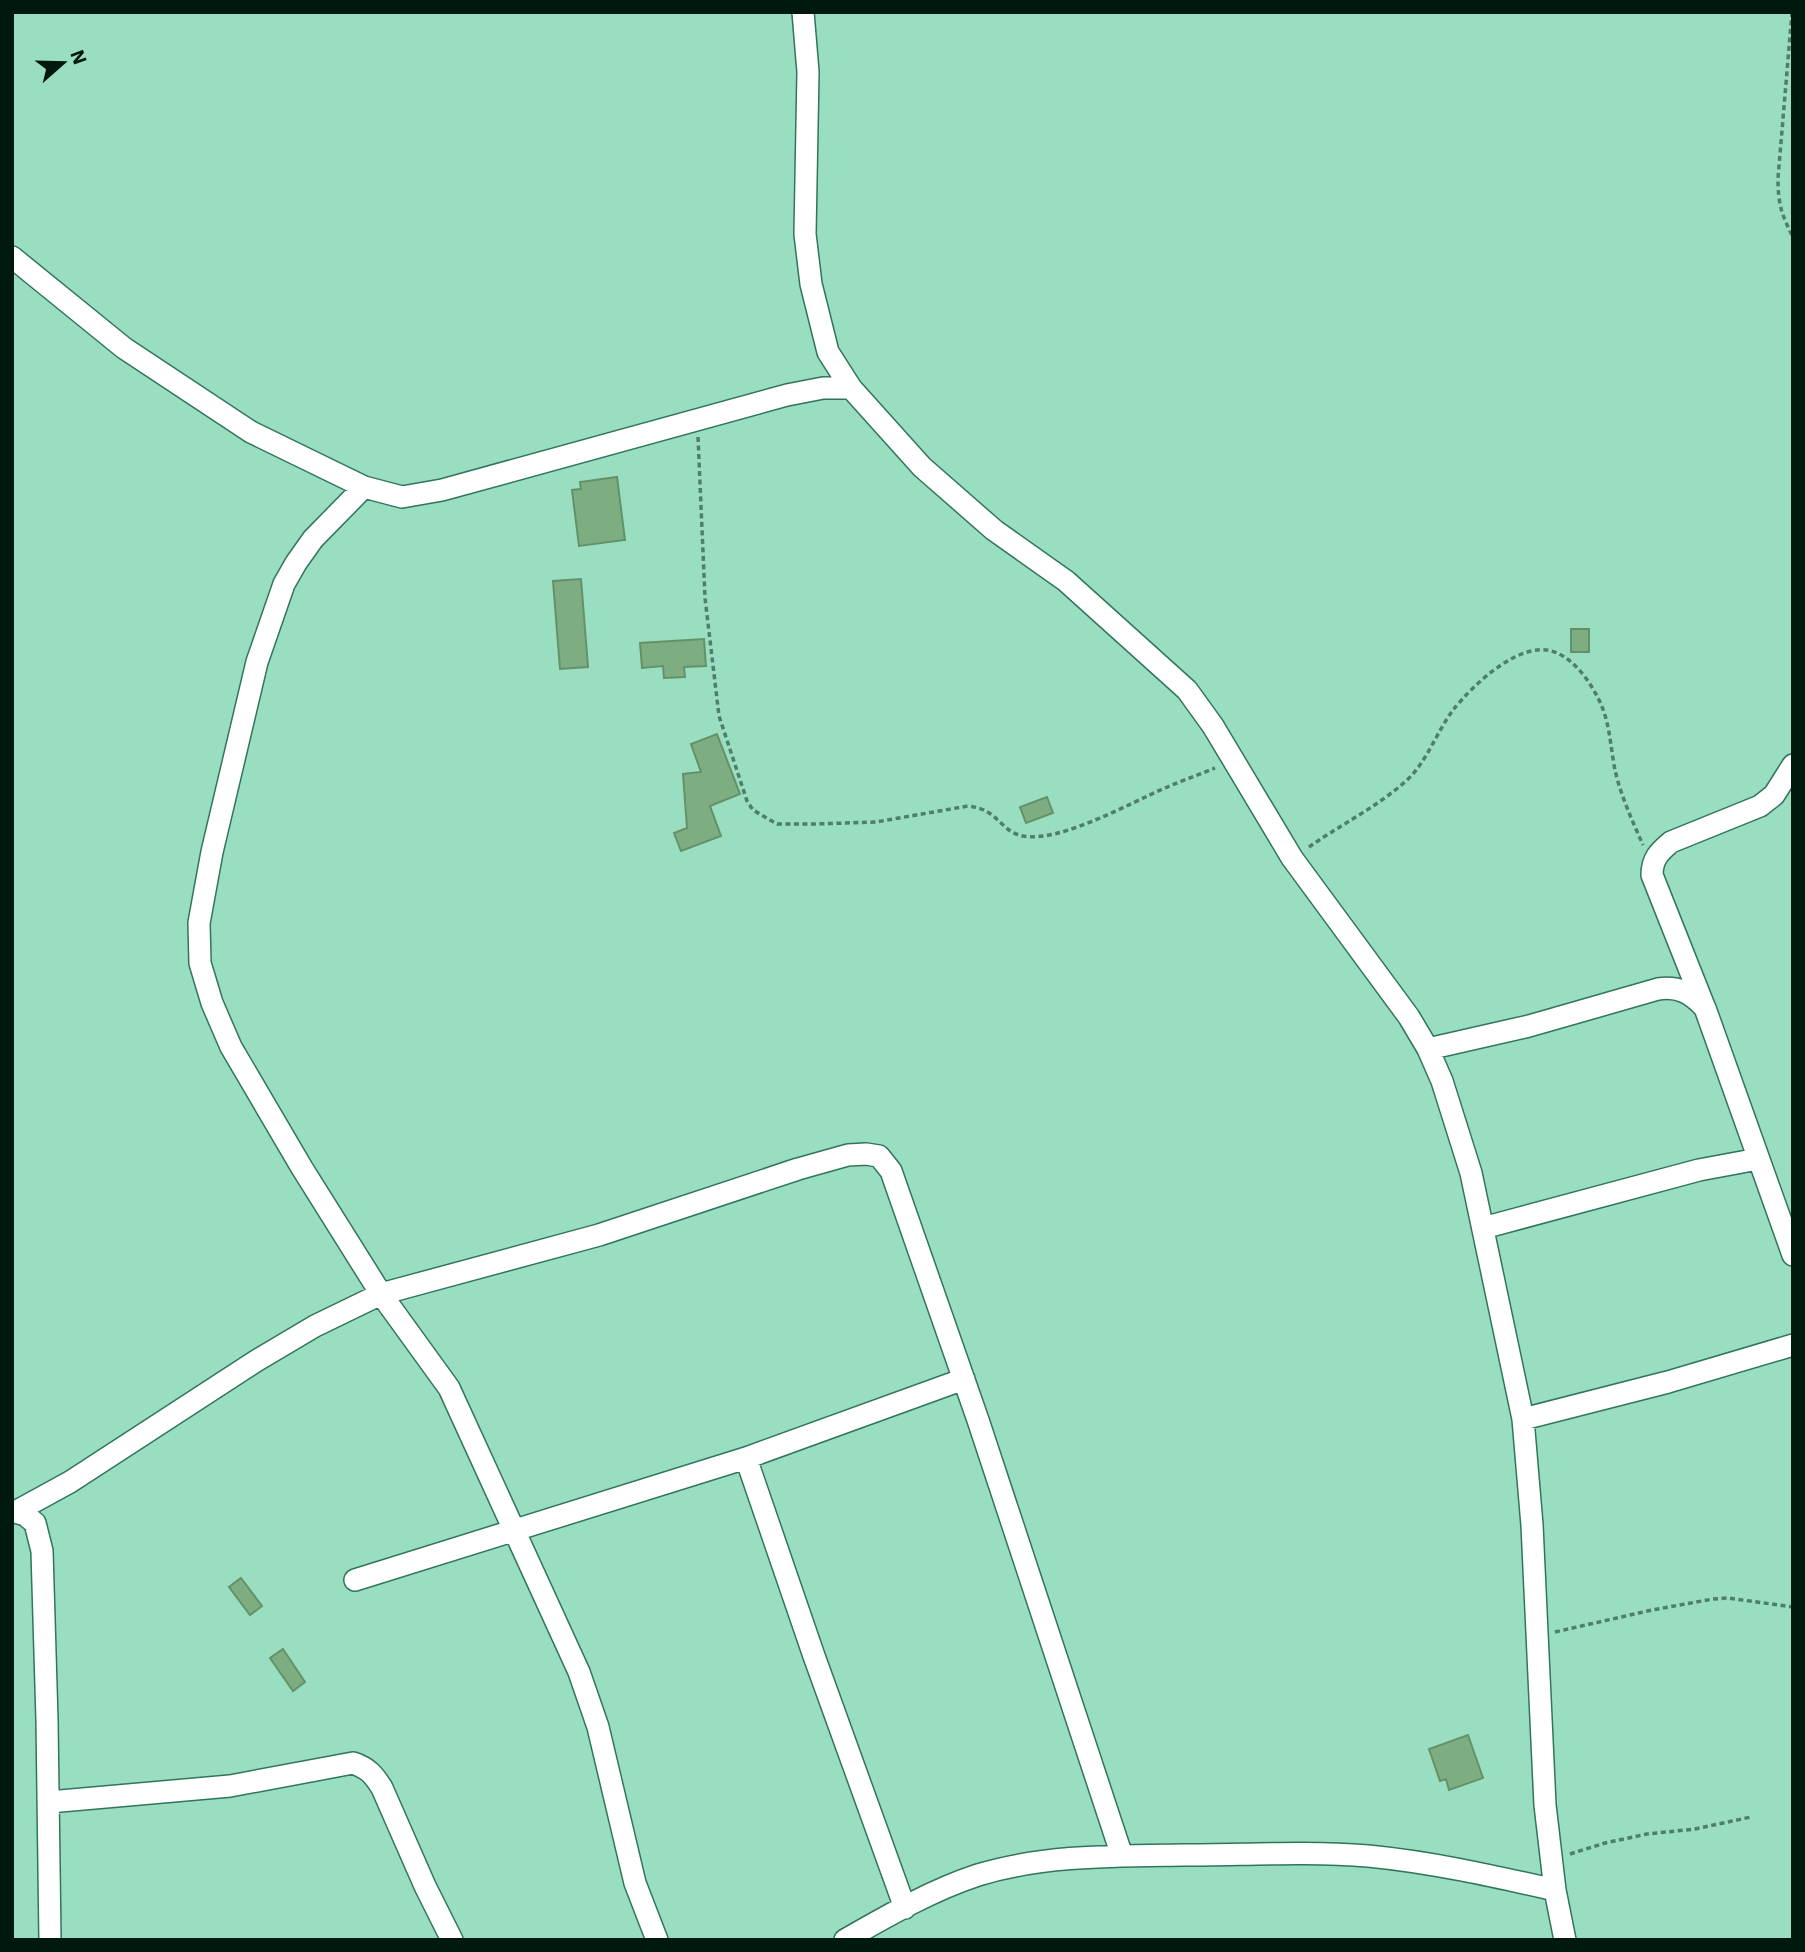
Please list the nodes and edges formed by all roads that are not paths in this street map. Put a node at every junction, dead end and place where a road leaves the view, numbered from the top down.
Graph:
1 (803, 12) edge
2 (12, 257) edge
3 (851, 388) junction
4 (364, 487) junction
5 (1793, 765) edge
6 (1705, 1008) junction
7 (1428, 1049) junction
8 (1758, 1159) junction
9 (1787, 1221) edge
10 (1483, 1228) junction
11 (1793, 1255) edge
12 (381, 1294) junction
13 (1793, 1345) edge
14 (964, 1378) junction
15 (1523, 1419) junction
16 (746, 1458) junction
17 (15, 1511) edge
18 (515, 1532) junction
19 (355, 1580) dead end
20 (48, 1802) junction
21 (1122, 1856) junction
22 (1555, 1890) junction
23 (905, 1908) junction
24 (50, 1940) edge
25 (452, 1940) edge
26 (657, 1940) edge
27 (845, 1940) edge
28 (1565, 1940) edge

1 - 3 street
2 - 4 street
3 - 4 street
3 - 7 street
4 - 12 street
5 - 6 street
6 - 7 street
6 - 8 street
7 - 10 street
8 - 9 street
8 - 10 street
9 - 11 street
10 - 15 street
12 - 14 street
12 - 17 street
12 - 18 street
13 - 15 street
14 - 16 street
14 - 21 street
15 - 22 street
16 - 18 street
16 - 23 street
17 - 20 street
18 - 19 street
18 - 26 street
20 - 24 street
20 - 25 street
21 - 22 street
21 - 23 street
22 - 28 street
23 - 27 street

